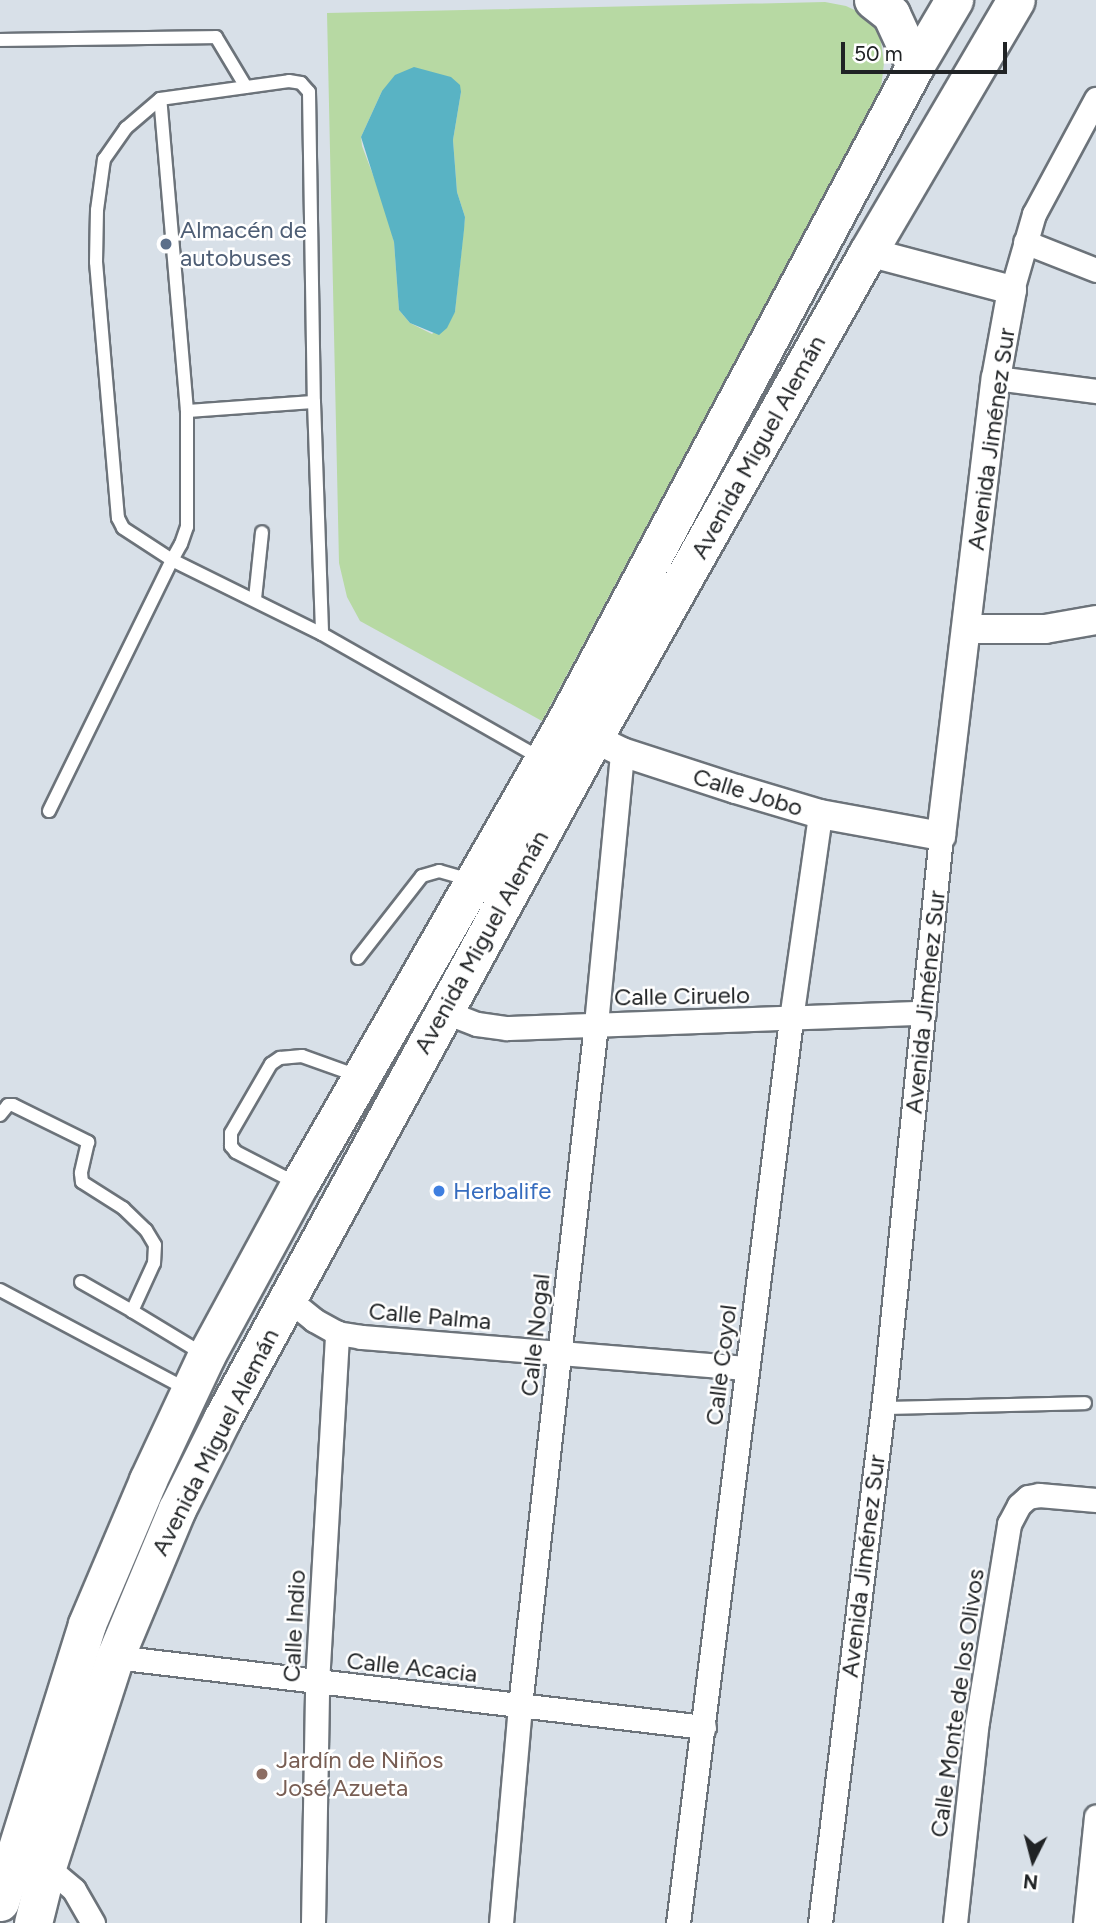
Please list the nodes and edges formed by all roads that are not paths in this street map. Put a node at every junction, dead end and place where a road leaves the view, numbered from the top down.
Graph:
1 (873, 0) edge
2 (954, 0) edge
3 (1016, 0) edge
4 (0, 40) edge
5 (915, 66) junction
6 (246, 87) junction
7 (160, 99) junction
8 (1096, 99) edge
9 (1025, 243) junction
10 (868, 252) junction
11 (1096, 270) edge
12 (1012, 290) junction
13 (996, 378) junction
14 (1096, 391) edge
15 (314, 401) junction
16 (187, 411) junction
17 (262, 532) dead end
18 (172, 560) junction
19 (255, 599) junction
20 (1096, 620) edge
21 (967, 629) junction
22 (322, 634) junction
23 (593, 738) junction
24 (542, 759) junction
25 (49, 811) dead end
26 (820, 814) junction
27 (941, 836) junction
28 (473, 881) junction
29 (358, 958) dead end
30 (443, 1011) junction
31 (924, 1013) junction
32 (790, 1019) junction
33 (596, 1024) junction
34 (362, 1077) junction
35 (0, 1115) edge
36 (299, 1185) junction
37 (81, 1282) dead end
38 (0, 1290) edge
39 (287, 1298) junction
40 (132, 1311) junction
41 (337, 1333) junction
42 (560, 1353) junction
43 (206, 1356) junction
44 (747, 1368) junction
45 (190, 1391) junction
46 (1085, 1403) dead end
47 (883, 1408) junction
48 (1096, 1500) edge
49 (115, 1657) junction
50 (317, 1683) junction
51 (520, 1706) junction
52 (704, 1727) junction
53 (1096, 1817) edge
54 (47, 1867) junction
55 (0, 1902) edge
56 (33, 1923) edge
57 (93, 1923) edge
58 (313, 1923) edge
59 (501, 1923) edge
60 (678, 1923) edge
61 (820, 1923) edge
62 (955, 1923) edge
63 (1085, 1923) edge

1 - 5 main road
2 - 5 main road, Avenida Miguel Alemán
3 - 10 main road, Avenida Miguel Alemán
4 - 6 lane
5 - 23 main road, Avenida Miguel Alemán
6 - 7 lane
6 - 15 lane
7 - 16 lane
7 - 18 lane
8 - 9 street, Avenida Jiménez Sur
9 - 11 street
9 - 12 street, Avenida Jiménez Sur
10 - 12 street
10 - 23 main road, Avenida Miguel Alemán
12 - 13 street, Avenida Jiménez Sur
13 - 14 street
13 - 21 street, Avenida Jiménez Sur
15 - 16 lane
15 - 22 lane
16 - 18 lane
17 - 19 lane
18 - 19 lane
18 - 25 lane
19 - 22 lane
20 - 21 street
21 - 27 street, Avenida Jiménez Sur
22 - 24 lane
23 - 24 main road, Avenida Miguel Alemán
23 - 26 street, Calle Jobo
23 - 30 main road, Avenida Miguel Alemán
23 - 33 street, Calle Nogal
24 - 28 main road, Avenida Miguel Alemán
26 - 27 street, Calle Jobo
26 - 32 street, Calle Coyol
27 - 31 street, Avenida Jiménez Sur
28 - 29 lane
28 - 34 main road, Avenida Miguel Alemán
30 - 33 street, Calle Ciruelo
30 - 39 main road, Avenida Miguel Alemán
31 - 32 street, Calle Ciruelo
31 - 47 street, Avenida Jiménez Sur
32 - 33 street, Calle Ciruelo
32 - 44 street, Calle Coyol
33 - 42 street, Calle Nogal
34 - 36 main road, Avenida Miguel Alemán
34 - 36 lane
35 - 40 lane
36 - 43 main road, Avenida Miguel Alemán
37 - 40 lane
38 - 45 lane
39 - 41 street, Calle Palma
39 - 49 main road, Avenida Miguel Alemán
40 - 43 lane
41 - 42 street, Calle Palma
41 - 50 street, Calle Indio
42 - 44 street, Calle Palma
42 - 51 street, Calle Nogal
43 - 45 main road, Avenida Miguel Alemán
44 - 52 street, Calle Coyol
45 - 55 main road, Avenida Miguel Alemán
46 - 47 lane
47 - 61 street, Avenida Jiménez Sur
48 - 62 street, Calle Monte de los Olivos
49 - 50 street, Calle Acacia
49 - 54 main road, Avenida Miguel Alemán
50 - 51 street, Calle Acacia
50 - 58 street, Calle Indio
51 - 52 street, Calle Acacia
51 - 59 street, Calle Nogal
52 - 60 street, Calle Coyol
53 - 63 street
54 - 56 main road, Avenida Miguel Alemán
54 - 57 street

